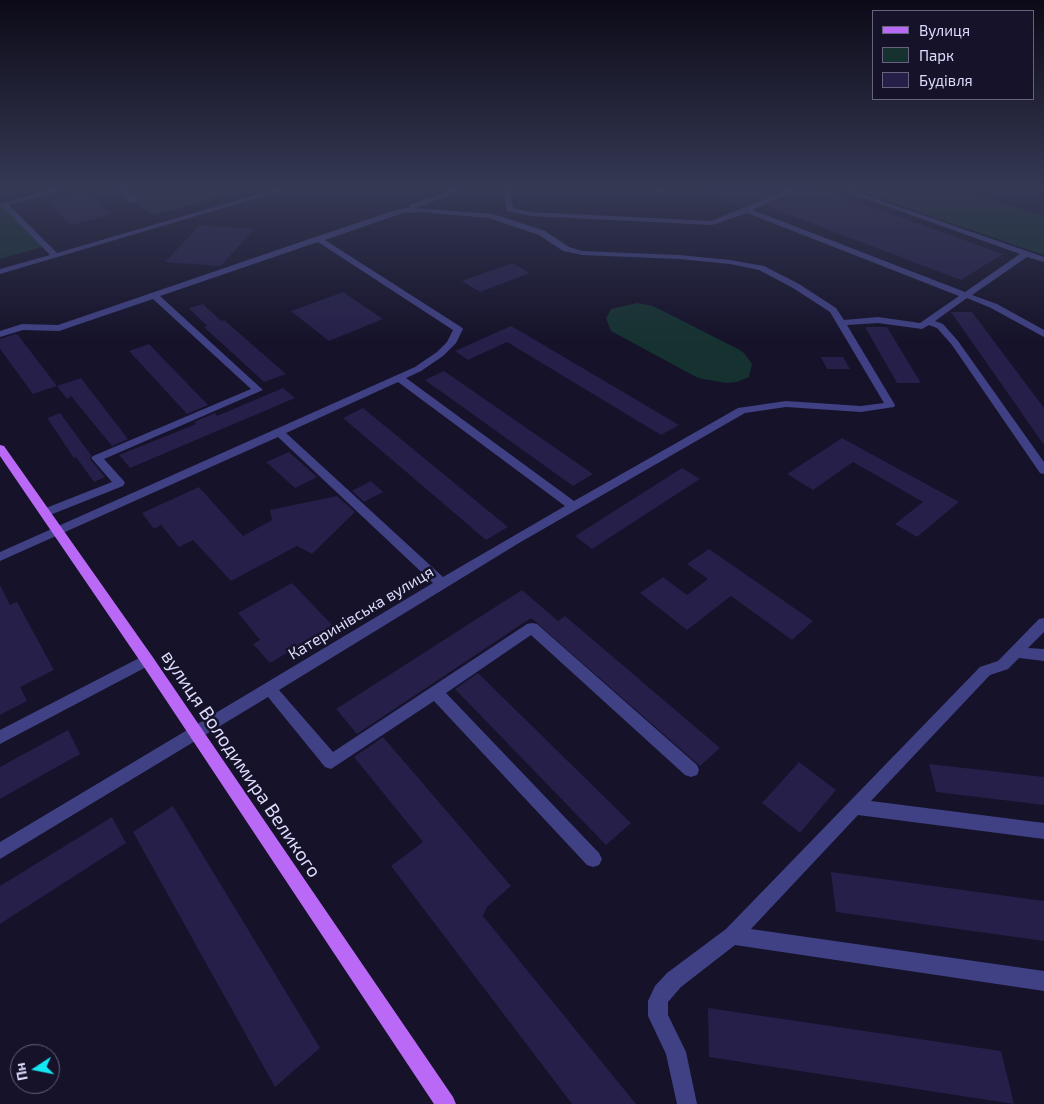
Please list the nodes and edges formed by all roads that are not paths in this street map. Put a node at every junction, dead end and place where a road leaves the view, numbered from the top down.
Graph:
1 (42, 242) edge
2 (105, 242) edge
3 (314, 242) edge
4 (320, 242) edge
5 (555, 242) edge
6 (827, 242) edge
7 (991, 242) edge
8 (1026, 254) junction
9 (56, 256) junction
10 (1044, 260) edge
11 (0, 272) edge
12 (155, 296) junction
13 (964, 296) junction
14 (928, 321) junction
15 (840, 323) junction
16 (0, 334) edge
17 (1044, 334) edge
18 (400, 378) junction
19 (280, 432) junction
20 (0, 448) edge
21 (1044, 470) edge
22 (574, 507) junction
23 (46, 513) junction
24 (58, 532) junction
25 (0, 557) edge
26 (442, 584) junction
27 (1044, 623) edge
28 (1015, 652) junction
29 (1044, 655) edge
30 (147, 660) junction
31 (270, 689) junction
32 (435, 692) junction
33 (197, 734) junction
34 (0, 737) edge
35 (691, 770) dead end
36 (855, 807) junction
37 (1044, 831) edge
38 (0, 851) edge
39 (593, 859) dead end
40 (732, 935) junction
41 (1044, 981) edge
42 (446, 1104) edge
43 (689, 1104) edge

1 - 9 street
2 - 9 street
3 - 12 street
4 - 18 street
5 - 15 street
6 - 13 street
7 - 8 street
8 - 10 street
8 - 13 street
9 - 11 street
12 - 16 street
12 - 23 street
13 - 14 street
13 - 17 street
14 - 15 street
14 - 21 street
15 - 22 street, Катеринівська вулиця
18 - 19 street
18 - 22 street
19 - 24 street
19 - 26 street
20 - 23 main road, вулиця Володимира Великого
22 - 26 street, Катеринівська вулиця
23 - 24 main road, вулиця Володимира Великого
24 - 25 street
24 - 30 main road, вулиця Володимира Великого
26 - 31 street, Катеринівська вулиця
27 - 28 street
28 - 29 street
28 - 36 street
30 - 33 main road, вулиця Володимира Великого
30 - 34 street
31 - 32 street
31 - 33 street, Катеринівська вулиця
32 - 35 street
32 - 39 street
33 - 38 street, Катеринівська вулиця
33 - 42 main road, вулиця Володимира Великого
36 - 37 street
36 - 40 street
40 - 41 street
40 - 43 street

